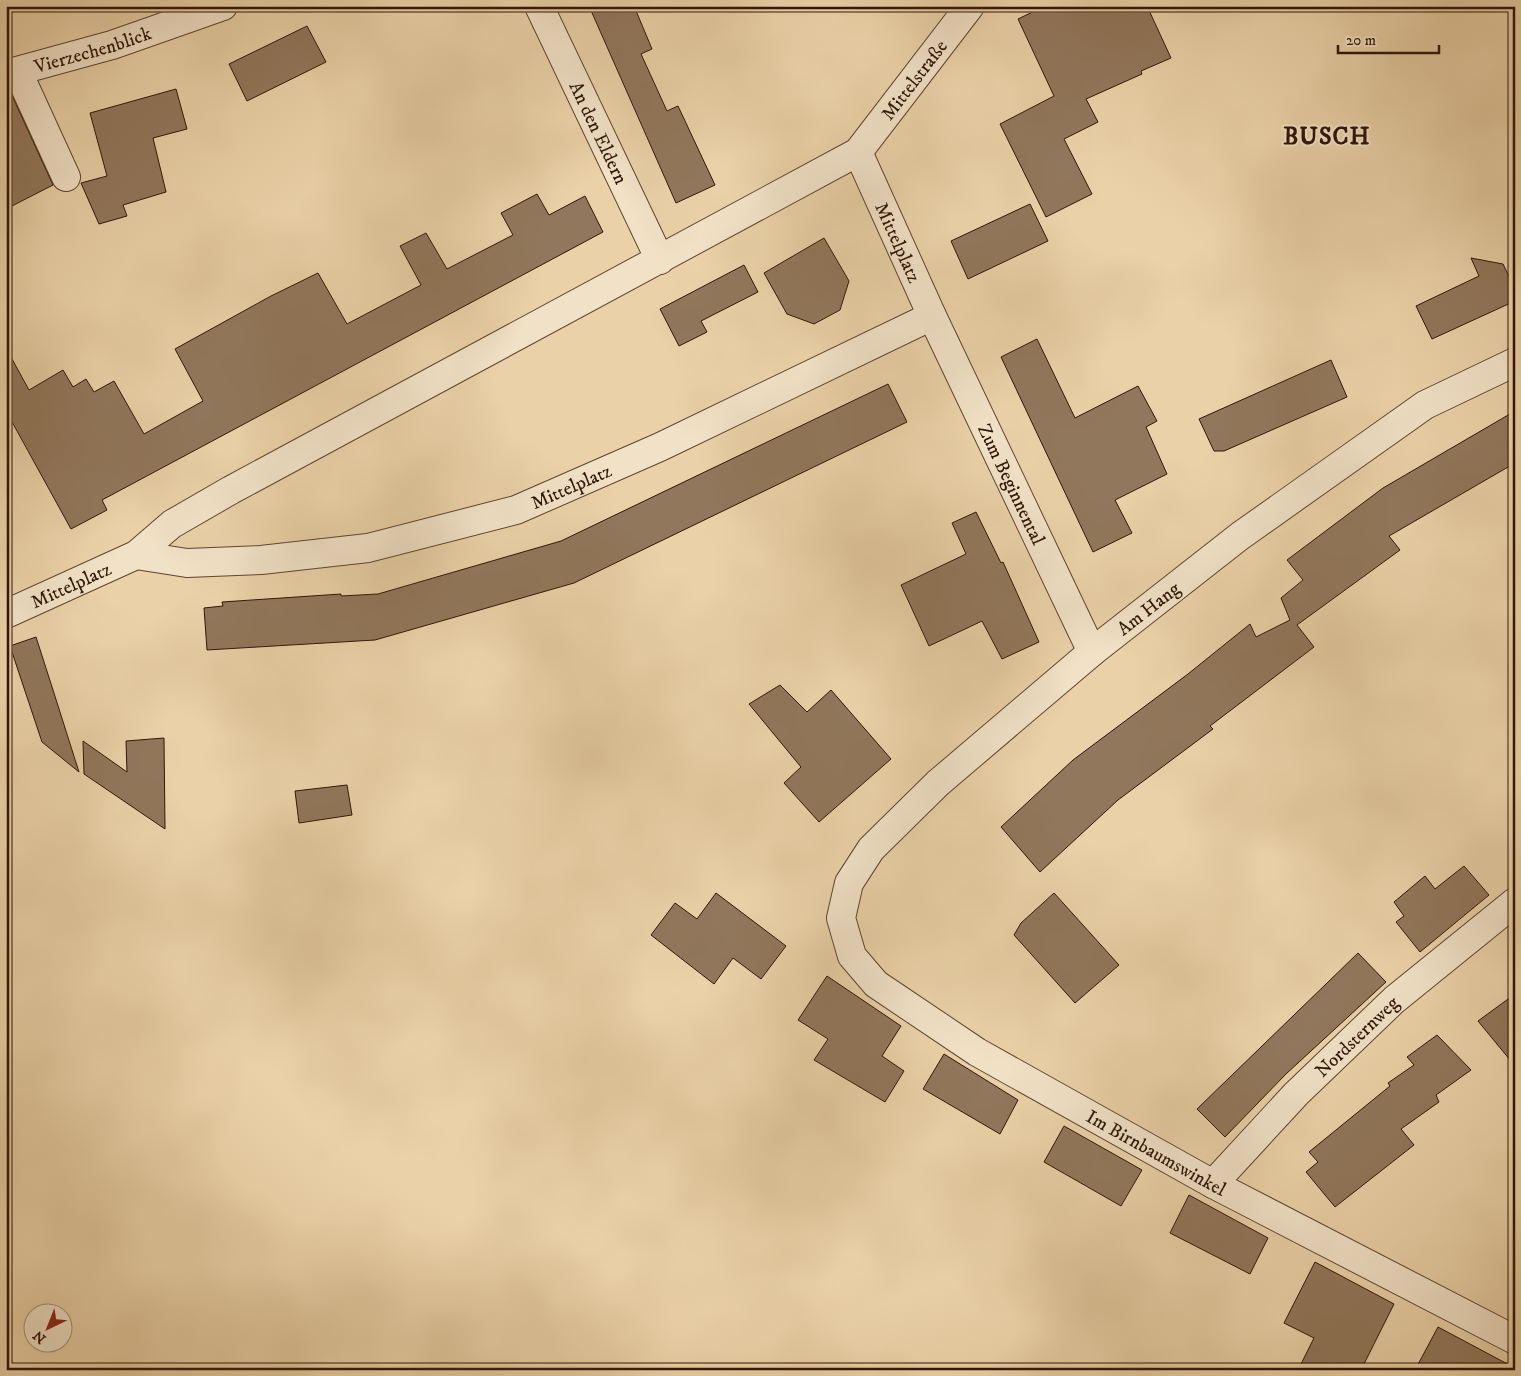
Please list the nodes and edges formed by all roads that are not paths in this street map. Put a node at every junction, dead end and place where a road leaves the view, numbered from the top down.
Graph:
1 (223, 6) edge
2 (540, 6) edge
3 (970, 6) edge
4 (12, 73) edge
5 (858, 152) junction
6 (66, 176) dead end
7 (660, 260) junction
8 (932, 316) junction
9 (1515, 362) edge
10 (136, 555) junction
11 (6, 614) edge
12 (1092, 652) junction
13 (1515, 902) edge
14 (842, 918) joint
15 (1213, 1184) junction
16 (1515, 1340) edge

1 - 4 street, Vierzechenblick
2 - 7 street, An den Eldern
3 - 5 street, Mittelstraße
4 - 6 street, Vierzechenblick
5 - 7 street, Mittelplatz
5 - 8 street, Mittelplatz
7 - 10 street, Mittelplatz
8 - 10 street, Mittelplatz
8 - 12 street, Zum Beginnental
9 - 12 street, Am Hang
10 - 11 street, Mittelplatz
12 - 14 street, Am Hang
13 - 15 street, Nordsternweg
14 - 15 street, Im Birnbaumswinkel
15 - 16 street, Im Birnbaumswinkel

